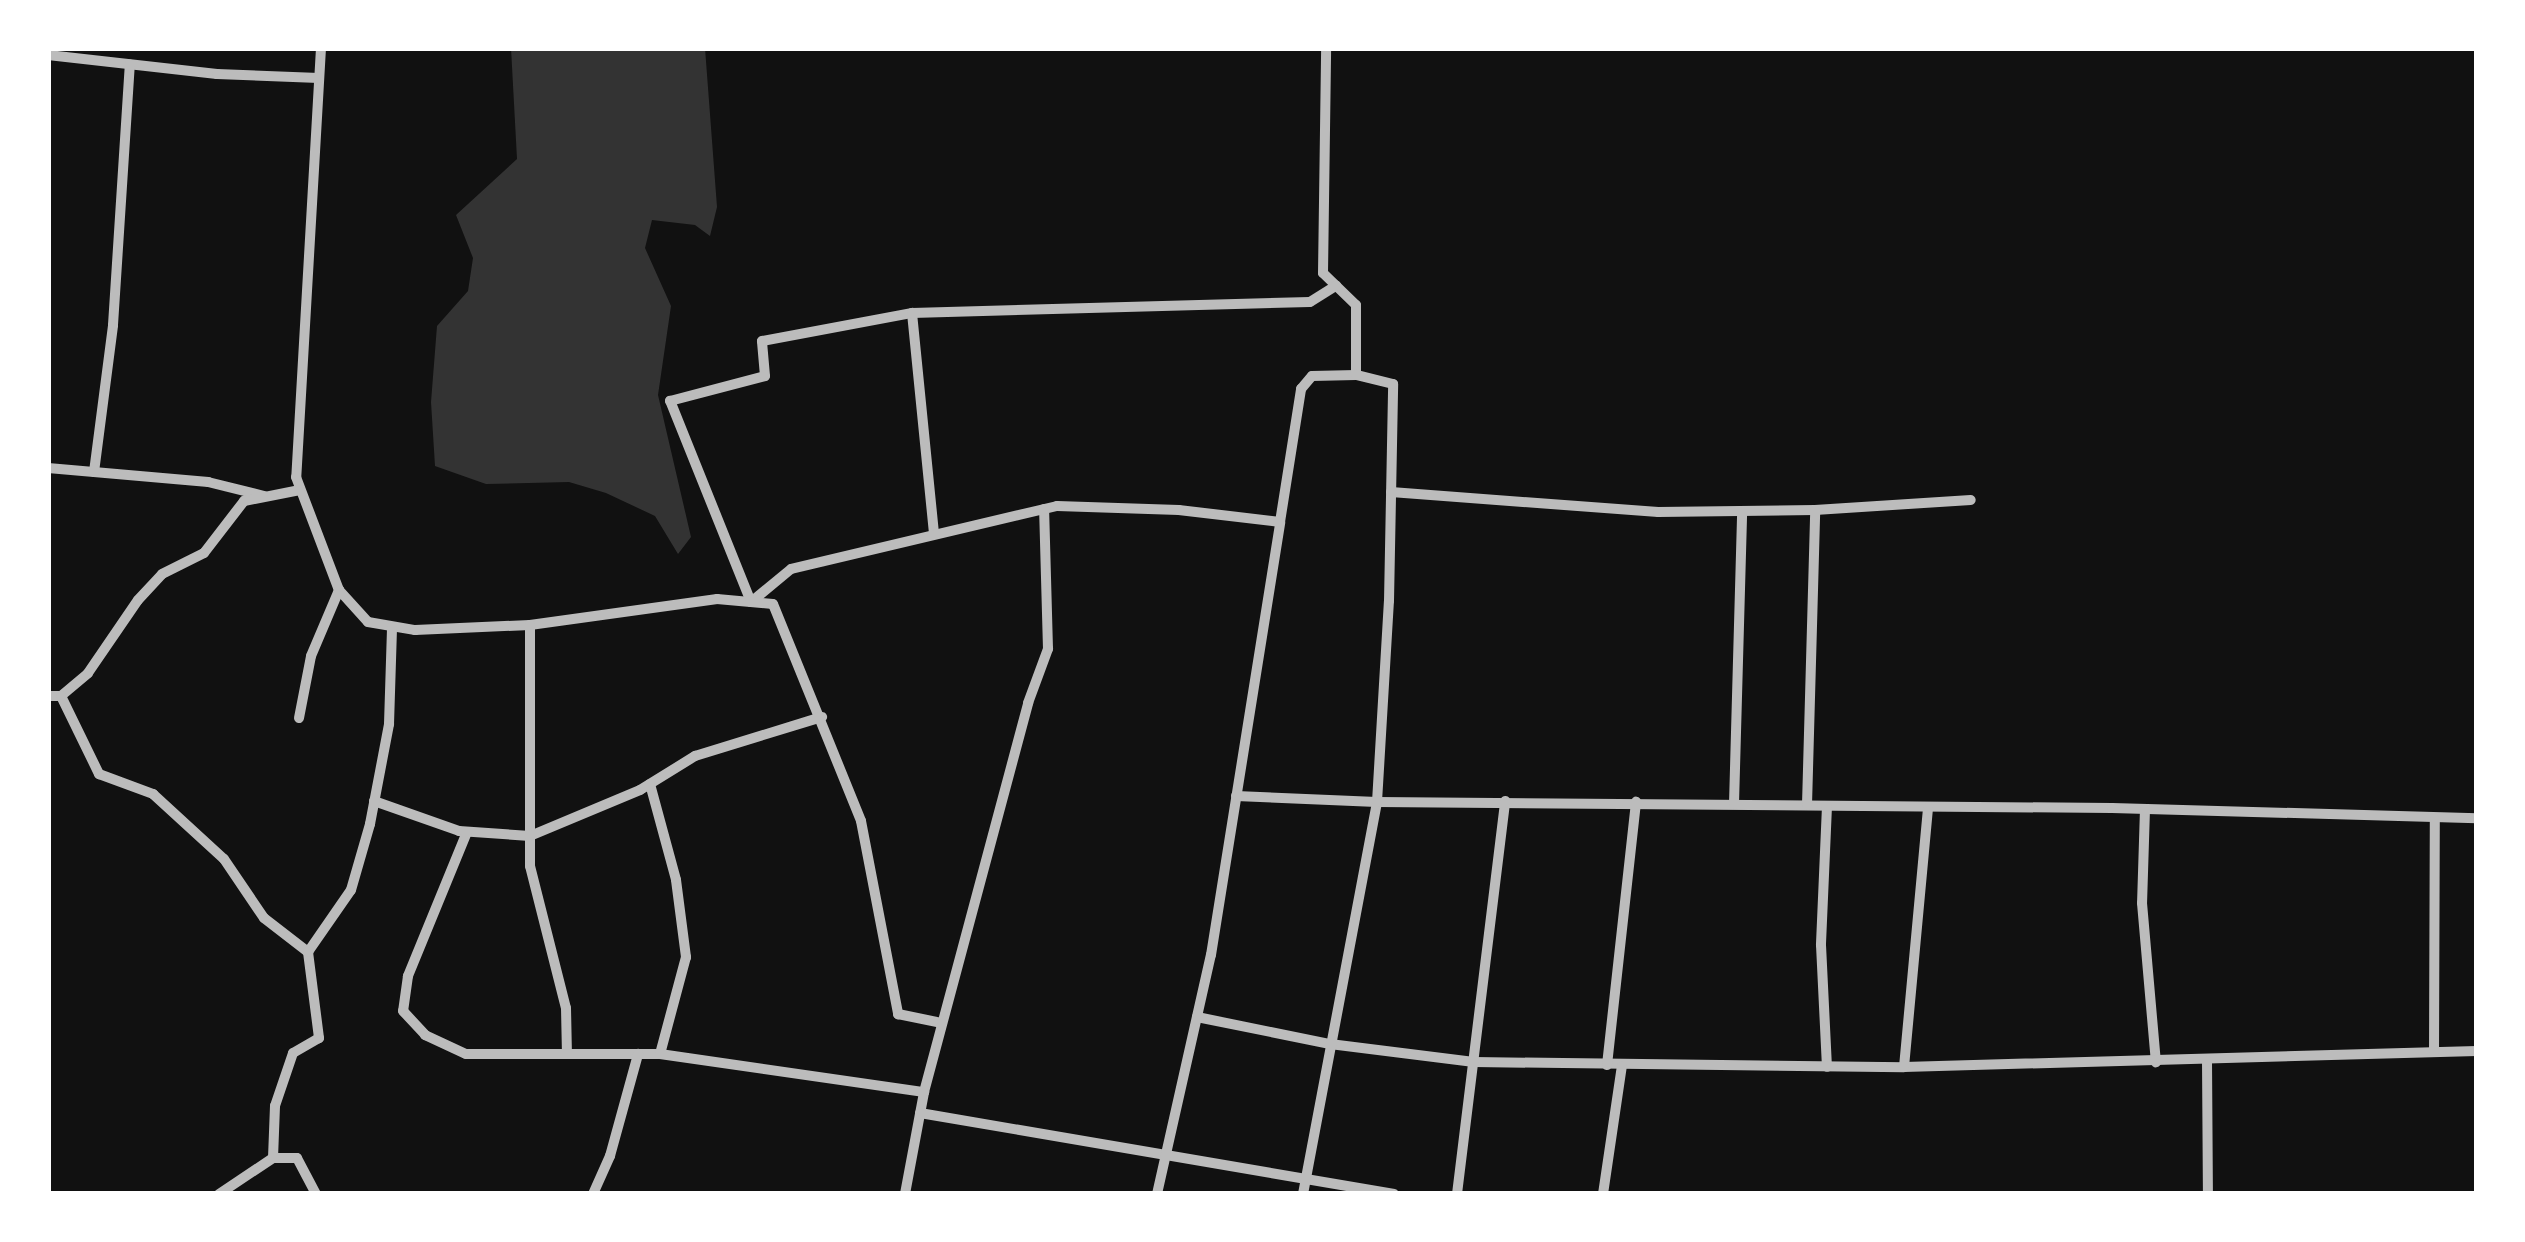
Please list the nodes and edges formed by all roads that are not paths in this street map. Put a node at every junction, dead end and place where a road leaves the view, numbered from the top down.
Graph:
1 (102, 48) edge
2 (321, 48) edge
3 (1326, 48) edge
4 (48, 55) edge
5 (100, 63) junction
6 (130, 65) junction
7 (319, 78) junction
8 (1336, 286) junction
9 (912, 314) junction
10 (1356, 375) junction
11 (48, 468) edge
12 (94, 472) junction
13 (300, 490) junction
14 (1391, 492) junction
15 (267, 496) junction
16 (1971, 500) dead end
17 (1044, 509) junction
18 (1815, 510) junction
19 (1742, 511) junction
20 (1280, 522) junction
21 (934, 534) junction
22 (339, 590) junction
23 (751, 602) junction
24 (530, 625) junction
25 (392, 627) junction
26 (54, 696) edge
27 (822, 717) junction
28 (298, 718) dead end
29 (650, 784) junction
30 (1236, 796) junction
31 (374, 801) junction
32 (1505, 801) junction
33 (1377, 802) junction
34 (1636, 802) junction
35 (1734, 804) junction
36 (1807, 805) junction
37 (1827, 806) junction
38 (1928, 808) junction
39 (2145, 809) junction
40 (2477, 818) edge
41 (2435, 820) junction
42 (466, 832) junction
43 (530, 836) junction
44 (308, 952) junction
45 (1196, 1017) junction
46 (942, 1023) junction
47 (1330, 1044) junction
48 (2477, 1051) edge
49 (2434, 1052) junction
50 (567, 1054) junction
51 (638, 1054) junction
52 (660, 1054) junction
53 (2206, 1060) junction
54 (1474, 1062) junction
55 (2156, 1062) junction
56 (1607, 1065) junction
57 (1622, 1066) junction
58 (1827, 1066) junction
59 (1904, 1067) junction
60 (924, 1092) junction
61 (920, 1113) junction
62 (1164, 1157) junction
63 (273, 1158) junction
64 (1306, 1179) junction
65 (219, 1194) edge
66 (316, 1194) edge
67 (593, 1194) edge
68 (905, 1194) edge
69 (1157, 1194) edge
70 (1303, 1194) edge
71 (1394, 1194) edge
72 (1457, 1194) edge
73 (1603, 1194) edge
74 (2208, 1194) edge

1 - 5 street
2 - 7 street
3 - 8 street
4 - 5 street
5 - 6 street
6 - 7 street
6 - 12 street
7 - 13 street
8 - 9 street
8 - 10 street
9 - 21 street
9 - 23 street
10 - 14 street
10 - 20 street
11 - 12 street
12 - 15 street
13 - 15 street
13 - 22 street
14 - 19 street
14 - 33 street
15 - 26 street
16 - 18 street
17 - 20 street
17 - 21 street
17 - 46 street
18 - 19 street
18 - 36 street
19 - 35 street
20 - 30 street
21 - 23 street
22 - 25 street
22 - 28 street
23 - 24 street
23 - 27 street
24 - 25 street
24 - 43 street
25 - 31 street
26 - 44 street
27 - 29 street
27 - 46 street
29 - 43 street
29 - 52 street
30 - 33 street
30 - 45 street
31 - 42 street
31 - 44 street
32 - 33 street
32 - 34 street
32 - 54 street
33 - 47 street
34 - 35 street
34 - 56 street
35 - 36 street
36 - 37 street
37 - 38 street
37 - 58 street
38 - 39 street
38 - 59 street
39 - 41 street
39 - 55 street
40 - 41 street
41 - 49 street
42 - 43 street
42 - 50 street
43 - 50 street
44 - 63 street
45 - 47 street
45 - 62 street
46 - 60 street
47 - 54 street
47 - 64 street
48 - 49 street
49 - 53 street
50 - 51 street
51 - 52 street
51 - 67 street
52 - 60 street
53 - 55 street
53 - 74 street
54 - 56 street
54 - 72 street
55 - 59 street
56 - 57 street
57 - 58 street
57 - 73 street
58 - 59 street
60 - 61 street
61 - 62 street
61 - 68 street
62 - 64 street
62 - 69 street
63 - 65 street
63 - 66 street
64 - 70 street
64 - 71 street

